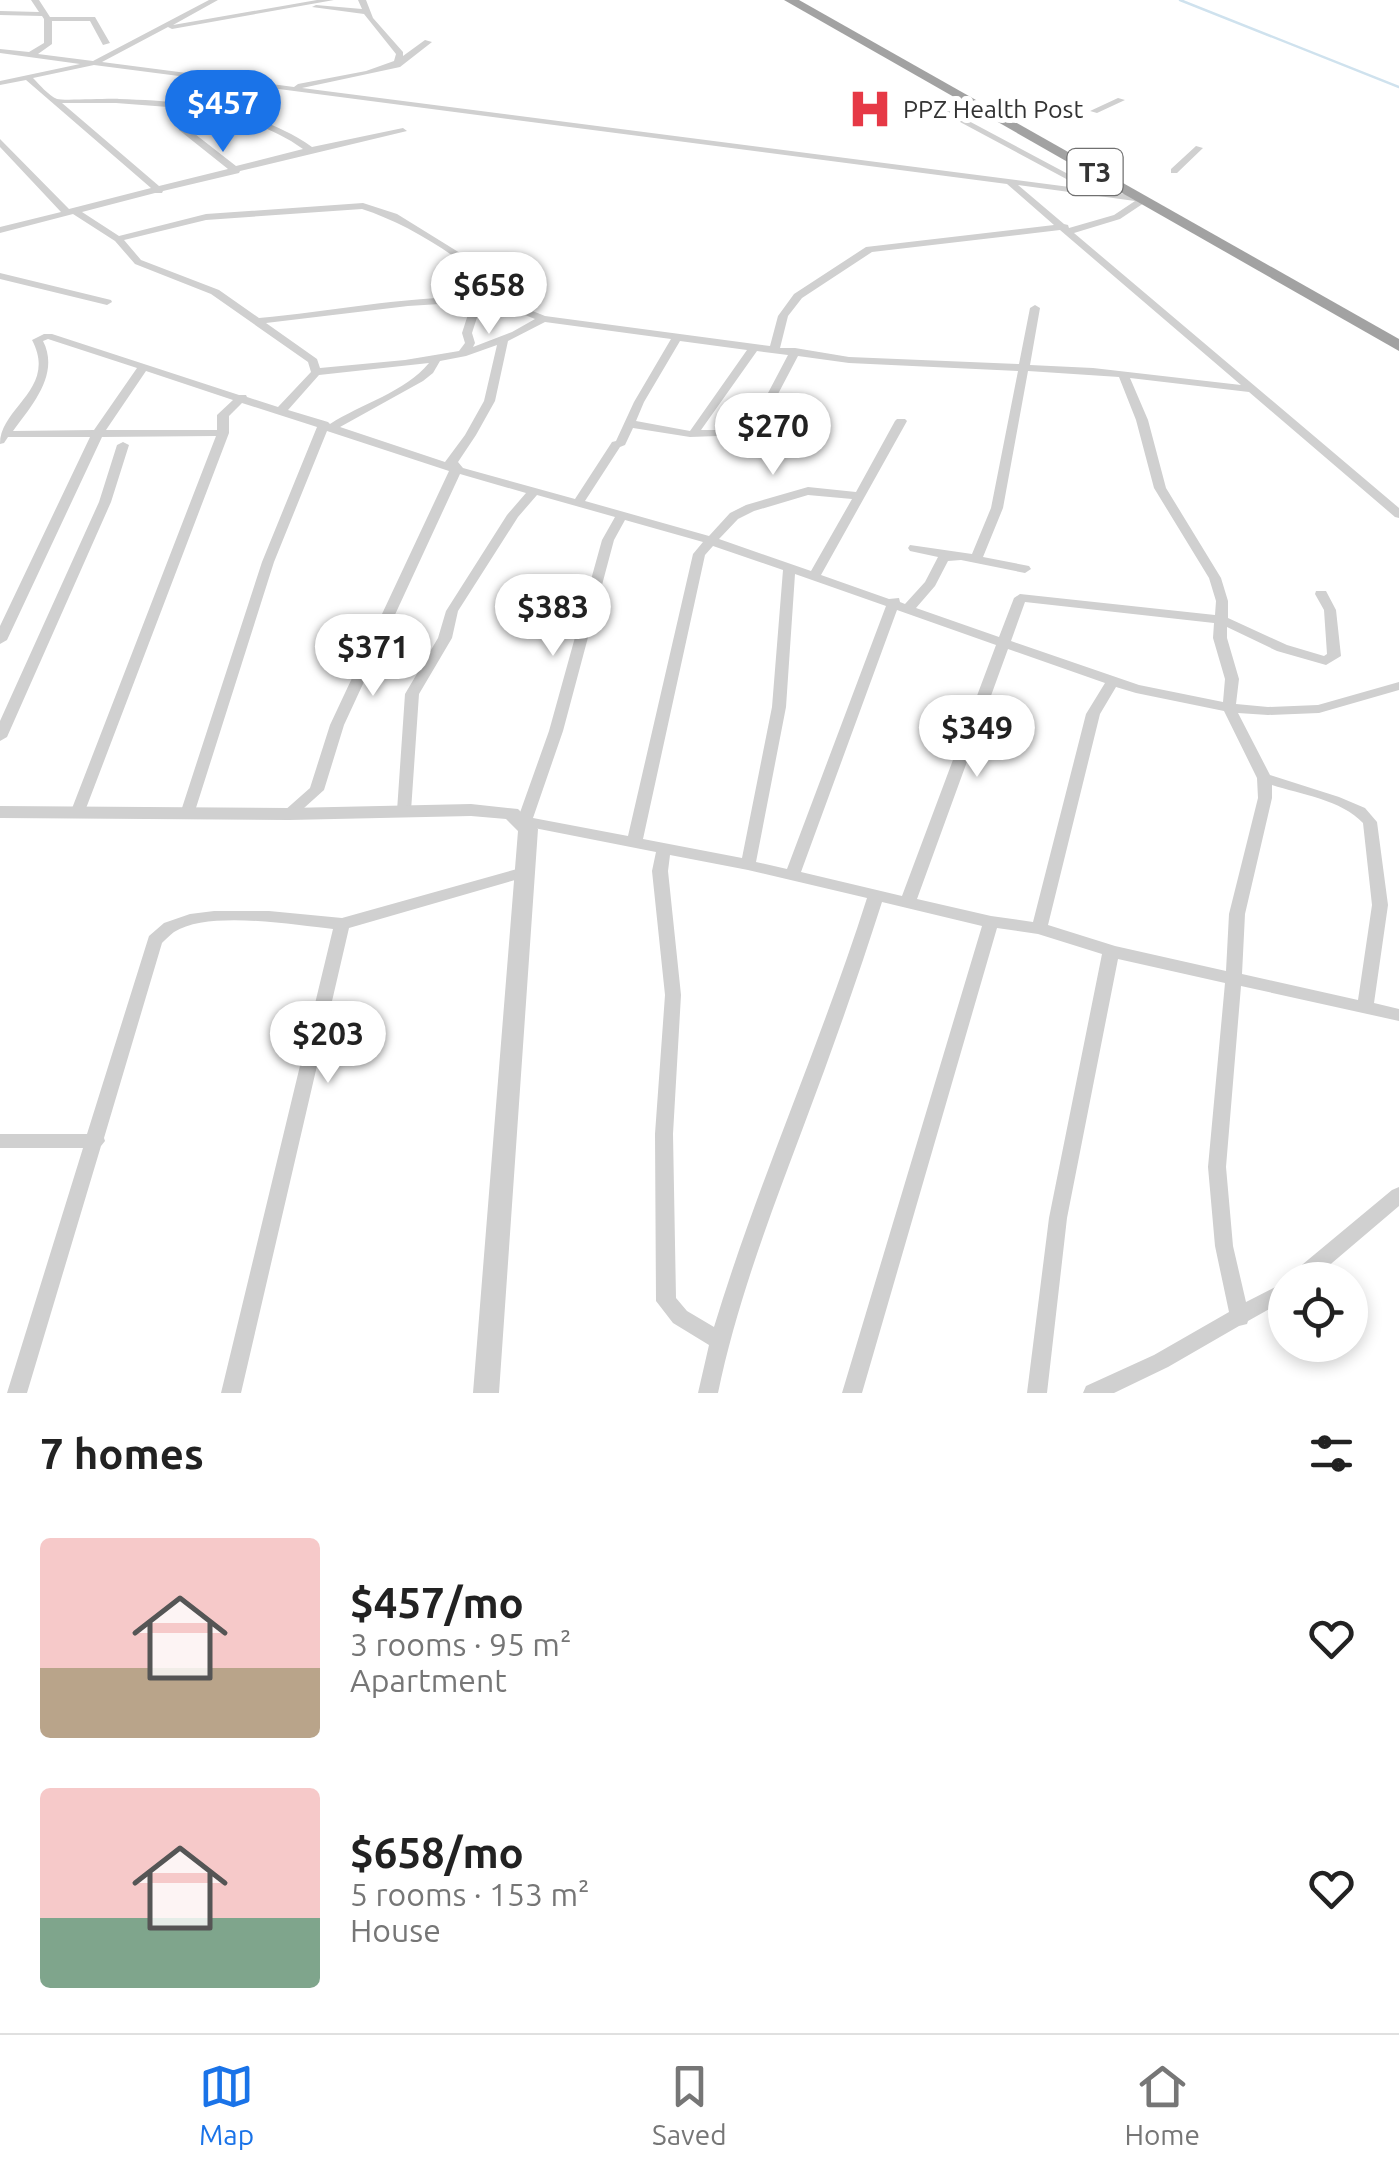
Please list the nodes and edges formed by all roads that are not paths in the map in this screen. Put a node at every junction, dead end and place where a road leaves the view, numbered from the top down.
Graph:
1 (35, 0) edge
2 (214, 0) edge
3 (291, 0) edge
4 (330, 0) edge
5 (362, 0) edge
6 (790, 0) edge
7 (188, 2) edge
8 (303, 5) junction
9 (200, 7) junction
10 (367, 12) junction
11 (0, 13) edge
12 (46, 17) junction
13 (156, 30) junction
14 (428, 42) dead end
15 (106, 43) dead end
16 (0, 51) edge
17 (30, 55) junction
18 (94, 63) junction
19 (398, 65) junction
20 (28, 78) junction
21 (0, 83) edge
22 (287, 88) junction
23 (1121, 100) dead end
24 (54, 101) junction
25 (185, 109) junction
26 (1094, 111) dead end
27 (950, 113) dead end
28 (404, 131) dead end
29 (0, 142) edge
30 (1198, 148) dead end
31 (310, 150) junction
32 (1174, 171) dead end
33 (236, 172) junction
34 (1009, 182) junction
35 (159, 190) junction
36 (1099, 193) junction
37 (1144, 200) junction
38 (72, 213) junction
39 (1067, 229) junction
40 (0, 230) edge
41 (118, 239) junction
42 (0, 276) edge
43 (478, 298) junction
44 (496, 300) junction
45 (107, 302) dead end
46 (1035, 308) dead end
47 (543, 320) junction
48 (258, 321) junction
49 (676, 339) junction
50 (504, 342) junction
51 (73, 344) junction
52 (1399, 346) edge
53 (753, 349) junction
54 (774, 350) junction
55 (795, 351) junction
56 (462, 354) junction
57 (434, 362) junction
58 (47, 363) junction
59 (144, 366) junction
60 (1020, 368) junction
61 (316, 372) junction
62 (1123, 375) junction
63 (1248, 388) junction
64 (242, 397) junction
65 (282, 410) junction
66 (901, 422) dead end
67 (632, 424) junction
68 (328, 425) junction
69 (223, 433) junction
70 (694, 433) junction
71 (98, 434) junction
72 (1, 439) edge
73 (123, 444) dead end
74 (456, 469) junction
75 (534, 491) junction
76 (861, 496) junction
77 (577, 504) junction
78 (1399, 514) edge
79 (622, 517) junction
80 (709, 540) junction
81 (914, 548) dead end
82 (950, 556) junction
83 (976, 558) junction
84 (1026, 569) dead end
85 (790, 570) junction
86 (814, 578) junction
87 (1321, 594) dead end
88 (894, 601) junction
89 (910, 606) junction
90 (1222, 620) junction
91 (0, 640) edge
92 (1003, 641) junction
93 (1113, 681) junction
94 (1399, 686) edge
95 (1229, 708) junction
96 (0, 737) edge
97 (1264, 778) junction
98 (188, 811) junction
99 (404, 811) junction
100 (0, 812) edge
101 (78, 812) junction
102 (289, 814) junction
103 (524, 821) junction
104 (635, 842) junction
105 (664, 848) junction
106 (748, 865) junction
107 (524, 872) junction
108 (792, 875) junction
109 (876, 895) junction
110 (908, 902) junction
111 (991, 922) junction
112 (342, 924) junction
113 (1039, 928) junction
114 (1111, 952) junction
115 (1232, 980) junction
116 (1365, 1008) junction
117 (1399, 1016) edge
118 (0, 1141) edge
119 (96, 1141) junction
120 (1399, 1195) edge
121 (1319, 1262) edge
122 (1268, 1301) edge
123 (1240, 1318) junction
124 (718, 1340) junction
125 (17, 1393) edge
126 (231, 1393) edge
127 (486, 1393) edge
128 (708, 1393) edge
129 (852, 1393) edge
130 (1038, 1393) edge
131 (1093, 1393) edge

1 - 12 street
2 - 9 street
3 - 8 street
4 - 8 street
5 - 10 street
6 - 37 highway, T3
7 - 9 street
8 - 10 street
8 - 13 street
9 - 13 street
10 - 19 street
11 - 12 street
12 - 15 street
12 - 17 street
13 - 18 street
14 - 19 street
16 - 17 street
17 - 18 street
18 - 20 street
18 - 22 street
19 - 22 street
20 - 21 street
20 - 24 street
22 - 34 street
23 - 26 street
24 - 25 street
24 - 35 street
25 - 31 street
25 - 33 street
27 - 36 street
28 - 31 street
29 - 38 street
30 - 32 street
31 - 33 street
33 - 35 street
34 - 36 street
34 - 39 street
35 - 38 street
36 - 37 street
37 - 39 street
37 - 52 highway, T3
38 - 40 street
38 - 41 street
39 - 54 street
39 - 63 street
41 - 44 street
41 - 48 street
42 - 45 street
43 - 44 street
43 - 48 street
43 - 56 street
44 - 47 street
46 - 60 street
47 - 49 street
47 - 50 street
48 - 61 street
49 - 53 street
49 - 67 street
50 - 56 street
50 - 74 street
51 - 58 street
51 - 58 street
51 - 59 street
53 - 54 street
53 - 70 street
54 - 55 street
55 - 60 street
55 - 70 street
56 - 57 street
57 - 61 street
57 - 68 street
58 - 72 street
59 - 64 street
59 - 71 street
60 - 62 street
60 - 83 street
61 - 65 street
62 - 63 street
62 - 90 street
63 - 78 street
64 - 65 street
64 - 69 street
65 - 68 street
66 - 76 street
67 - 70 street
67 - 77 street
68 - 74 street
68 - 98 street
69 - 71 street
69 - 101 street
71 - 72 street
71 - 91 street
73 - 96 street
74 - 75 street
74 - 102 street
75 - 77 street
75 - 99 street
76 - 80 street
76 - 86 street
77 - 79 street
79 - 80 street
79 - 103 street
80 - 85 street
80 - 104 street
81 - 82 street
82 - 83 street
82 - 89 street
83 - 84 street
85 - 86 street
85 - 106 street
86 - 88 street
87 - 90 street
88 - 89 street
88 - 108 street
89 - 92 street
90 - 92 street
90 - 95 street
92 - 93 street
92 - 110 street
93 - 95 street
93 - 113 street
94 - 95 street
95 - 97 street
97 - 115 street
97 - 116 street
98 - 101 street
98 - 102 street
99 - 102 street
99 - 103 street
100 - 101 street
103 - 104 street
103 - 107 street
104 - 105 street
105 - 106 street
105 - 124 street
106 - 108 street
107 - 112 street
107 - 127 street
108 - 109 street
109 - 110 street
109 - 124 street
110 - 111 street
111 - 113 street
111 - 129 street
112 - 119 street
112 - 126 street
113 - 114 street
114 - 115 street
114 - 130 street
115 - 116 street
115 - 123 street
116 - 117 street
118 - 119 street
119 - 125 street
120 - 121 street
122 - 123 street
123 - 131 street
124 - 128 street

